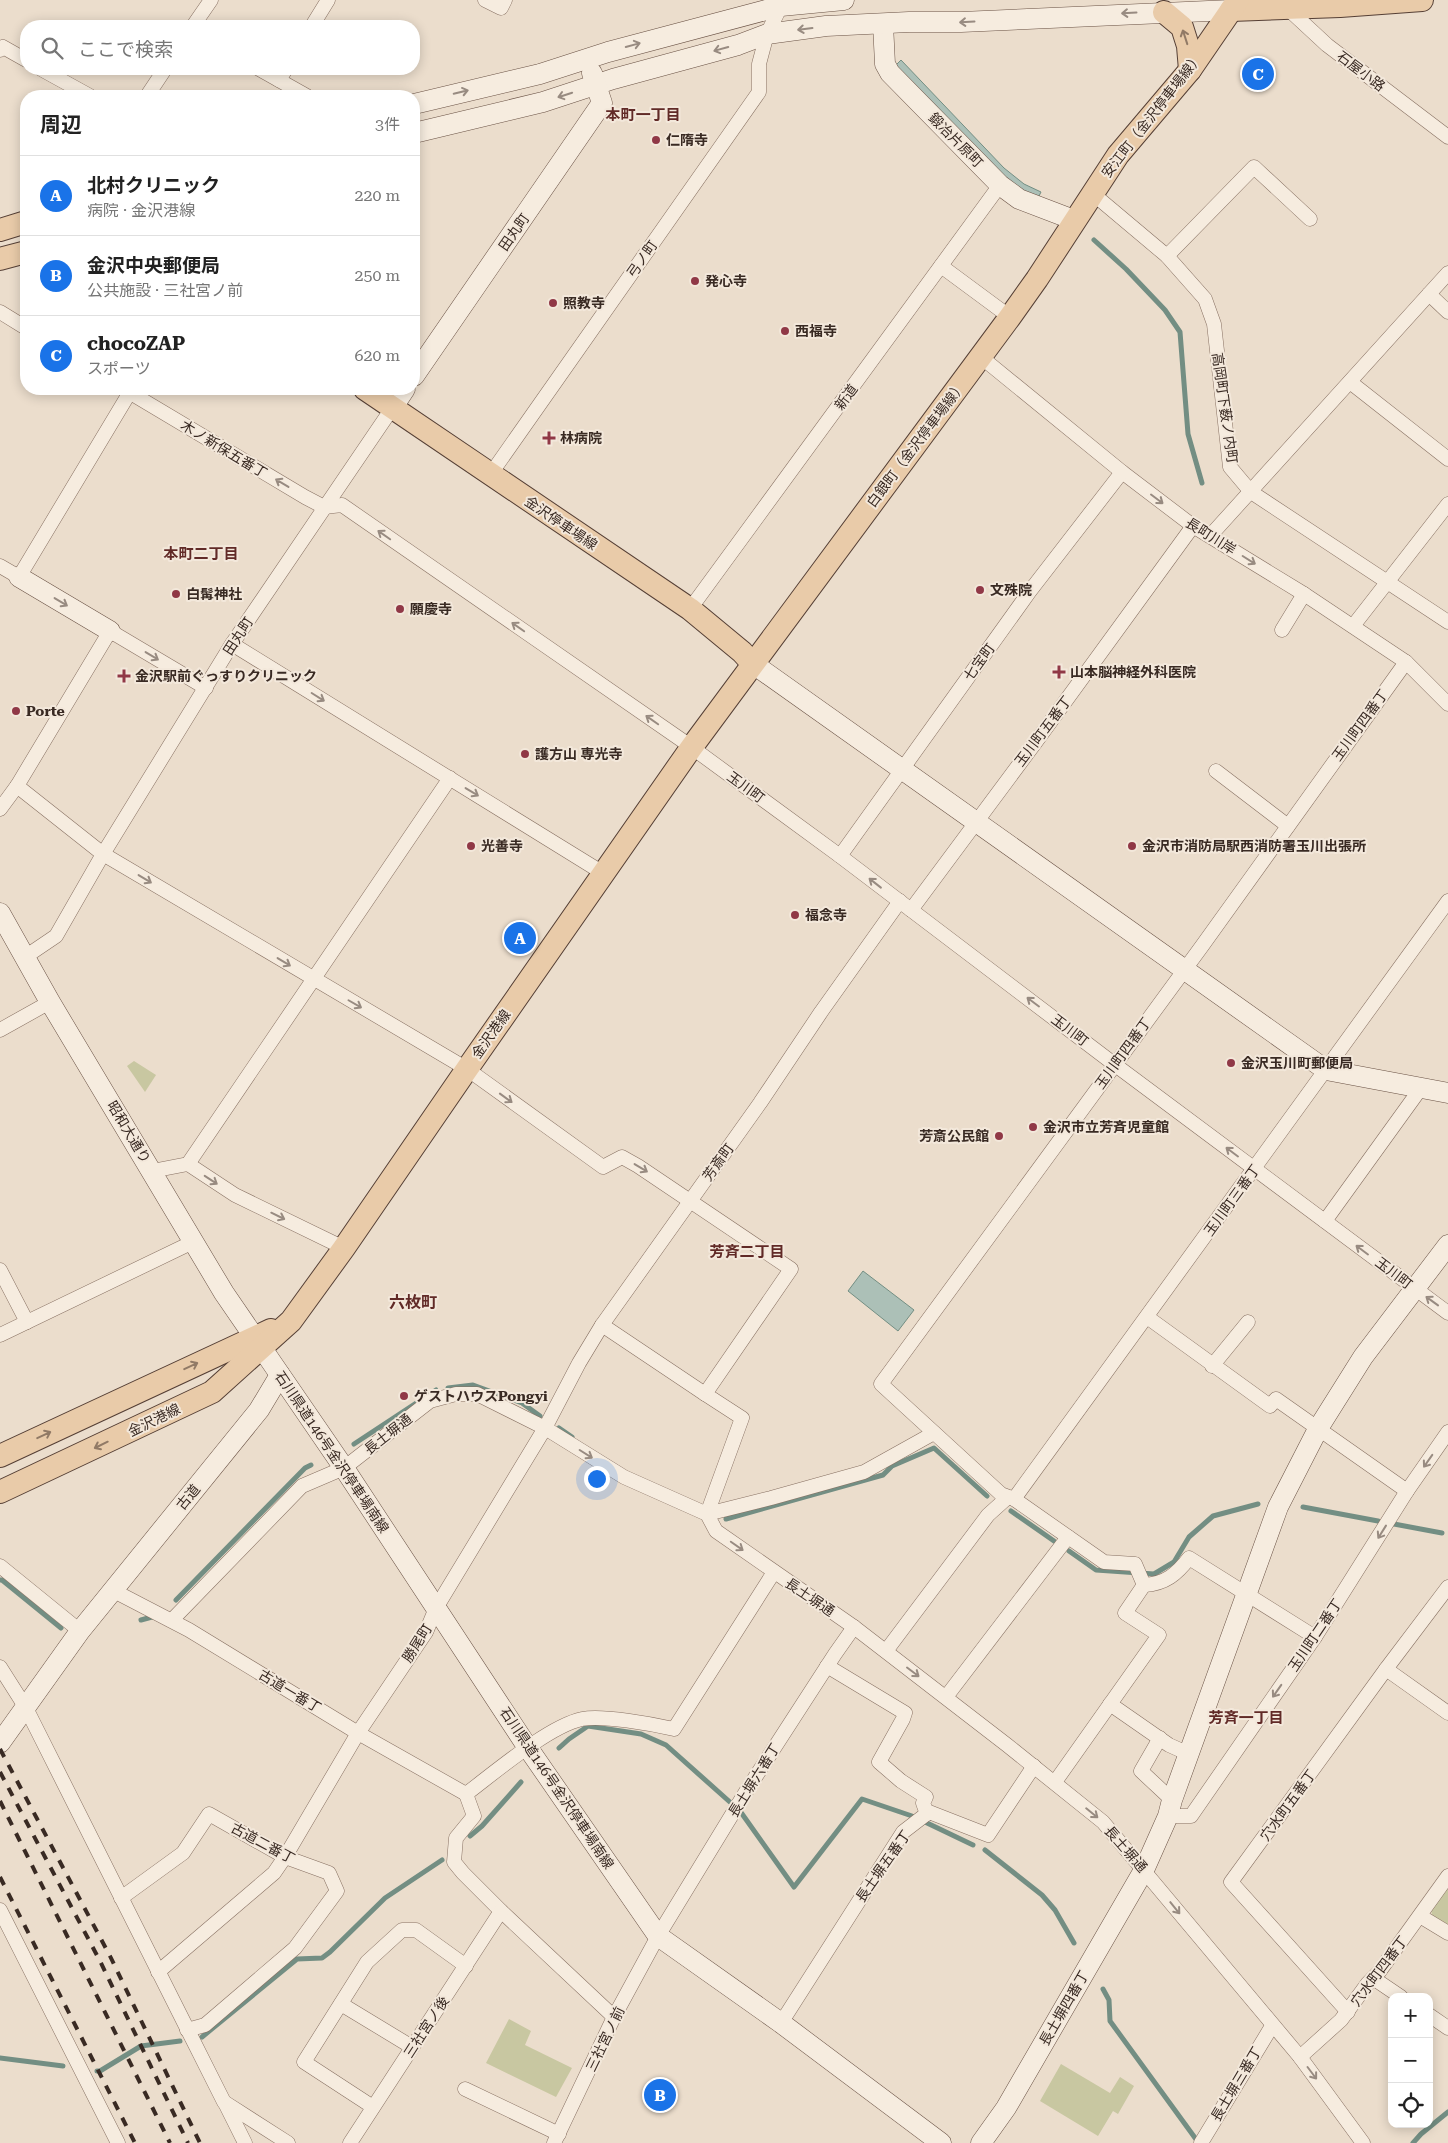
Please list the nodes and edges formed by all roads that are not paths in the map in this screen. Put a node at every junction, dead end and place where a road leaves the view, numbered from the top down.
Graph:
1 (211, 0) edge
2 (328, 0) edge
3 (485, 0) edge
4 (505, 0) edge
5 (844, 0) edge
6 (1422, 0) edge
7 (781, 3) edge
8 (1283, 4) edge
9 (1234, 5) edge
10 (1164, 12) junction
11 (197, 20) edge
12 (316, 20) edge
13 (883, 24) junction
14 (767, 34) junction
15 (0, 50) edge
16 (20, 57) edge
17 (587, 59) junction
18 (1190, 70) junction
19 (52, 75) edge
20 (161, 75) edge
21 (283, 75) edge
22 (596, 85) junction
23 (79, 90) edge
24 (151, 90) edge
25 (300, 90) edge
26 (420, 103) edge
27 (420, 132) edge
28 (1448, 137) edge
29 (1000, 185) junction
30 (1092, 192) junction
31 (1310, 219) dead end
32 (1074, 220) junction
33 (20, 224) edge
34 (0, 230) edge
35 (20, 254) edge
36 (1167, 256) junction
37 (0, 259) edge
38 (941, 266) junction
39 (1448, 273) edge
40 (1429, 294) junction
41 (0, 312) edge
42 (1448, 312) edge
43 (1010, 317) junction
44 (20, 324) edge
45 (981, 357) junction
46 (420, 367) edge
47 (1350, 382) junction
48 (124, 395) edge
49 (135, 395) edge
50 (399, 398) edge
51 (1448, 459) edge
52 (1122, 472) junction
53 (490, 475) junction
54 (1251, 492) junction
55 (1448, 504) edge
56 (324, 507) junction
57 (1193, 526) junction
58 (1210, 536) junction
59 (0, 566) edge
60 (19, 577) junction
61 (1387, 582) junction
62 (1304, 594) junction
63 (690, 609) junction
64 (1448, 622) edge
65 (1353, 626) junction
66 (1282, 630) dead end
67 (110, 631) junction
68 (232, 644) junction
69 (1406, 662) junction
70 (752, 663) junction
71 (206, 688) junction
72 (1445, 695) edge
73 (691, 748) junction
74 (902, 771) junction
75 (1216, 771) dead end
76 (450, 778) junction
77 (17, 786) junction
78 (0, 809) edge
79 (976, 823) junction
80 (1288, 826) junction
81 (103, 854) junction
82 (840, 856) junction
83 (604, 873) junction
84 (1448, 901) edge
85 (905, 906) junction
86 (0, 913) edge
87 (25, 957) junction
88 (1184, 970) junction
89 (312, 979) junction
90 (50, 1002) junction
91 (0, 1030) edge
92 (1114, 1064) junction
93 (467, 1069) junction
94 (1326, 1070) junction
95 (1421, 1088) junction
96 (1448, 1093) edge
97 (188, 1164) junction
98 (1254, 1169) junction
99 (152, 1171) junction
100 (691, 1200) junction
101 (1325, 1222) junction
102 (193, 1242) junction
103 (1448, 1245) edge
104 (344, 1248) junction
105 (0, 1270) edge
106 (1416, 1289) junction
107 (1448, 1312) edge
108 (1147, 1317) junction
109 (27, 1322) junction
110 (1248, 1322) dead end
111 (602, 1325) junction
112 (0, 1335) edge
113 (258, 1343) junction
114 (1212, 1366) junction
115 (280, 1375) junction
116 (705, 1394) junction
117 (1319, 1427) junction
118 (545, 1428) junction
119 (1448, 1432) edge
120 (934, 1433) junction
121 (0, 1456) edge
122 (344, 1468) junction
123 (1407, 1491) junction
124 (0, 1492) edge
125 (1011, 1498) junction
126 (707, 1514) junction
127 (1068, 1537) junction
128 (0, 1566) edge
129 (774, 1572) junction
130 (1141, 1577) junction
131 (1448, 1587) edge
132 (112, 1590) junction
133 (1247, 1595) junction
134 (436, 1608) junction
135 (172, 1620) junction
136 (86, 1624) junction
137 (854, 1627) junction
138 (1315, 1637) junction
139 (886, 1652) junction
140 (827, 1666) junction
141 (0, 1667) edge
142 (1386, 1669) junction
143 (946, 1697) junction
144 (1110, 1704) junction
145 (26, 1708) junction
146 (1448, 1713) edge
147 (358, 1733) junction
148 (1160, 1738) junction
149 (0, 1743) edge
150 (528, 1748) junction
151 (1189, 1754) junction
152 (1034, 1766) junction
153 (1054, 1782) junction
154 (466, 1794) junction
155 (1170, 1808) junction
156 (927, 1814) junction
157 (285, 1857) junction
158 (1144, 1870) junction
159 (1448, 1876) edge
160 (121, 1898) junction
161 (0, 1910) edge
162 (501, 1911) junction
163 (1420, 1916) junction
164 (1448, 1933) edge
165 (658, 1936) junction
166 (466, 1966) junction
167 (158, 1972) junction
168 (1373, 1978) junction
169 (1395, 1993) edge
170 (341, 2004) junction
171 (1348, 2012) junction
172 (614, 2018) junction
173 (1433, 2018) edge
174 (781, 2023) junction
175 (1272, 2026) junction
176 (1448, 2028) edge
177 (187, 2030) junction
178 (412, 2047) junction
179 (1300, 2058) junction
180 (465, 2089) dead end
181 (224, 2102) junction
182 (373, 2107) junction
183 (557, 2138) edge
184 (118, 2143) edge
185 (244, 2143) edge
186 (288, 2143) edge
187 (350, 2143) edge
188 (941, 2143) edge
189 (981, 2143) edge
190 (1202, 2143) edge
191 (1363, 2143) edge

1 - 11 street
2 - 12 street
3 - 4 street
5 - 7 street
6 - 8 main road
7 - 14 street, 弓ノ町
17 -> 7 street
8 - 9 main road
8 - 28 street, 石屋小路
9 - 10 street
9 - 18 main road, 安江町（金沢停車場線）
10 -> 13 street
18 -> 10 main road
13 -> 14 street
13 - 29 street, 鍛冶片原町
14 -> 22 street
14 - 53 street, 弓ノ町
15 - 16 street
17 - 22 street
26 -> 17 street
18 - 30 main road, 安江町（金沢停車場線）
19 - 23 street
20 - 24 street
21 - 25 street
22 -> 27 street
22 - 46 street, 田丸町
29 - 32 street, 鍛冶片原町
29 - 38 street, 新道
30 - 32 main road, 安江町（金沢停車場線）
30 - 36 street, 高岡町下薮ノ内町
31 - 36 street
32 - 43 main road, 白銀町（金沢停車場線）
33 - 34 main road
35 - 37 main road
36 - 54 street, 高岡町下薮ノ内町
38 - 43 street
38 - 63 street, 新道
39 - 40 street
40 - 42 street
40 - 47 street
41 - 44 street
43 - 45 main road, 白銀町（金沢停車場線）
45 - 52 street, 長町川岸
45 - 70 main road, 白銀町（金沢停車場線）
47 - 51 street
47 - 54 street
48 - 60 street
56 -> 49 street, 木ノ新保五番丁
50 - 53 main road, 金沢停車場線
50 - 56 street, 田丸町
52 -> 57 street, 長町川岸
52 - 74 street, 七宝町
53 - 63 main road, 金沢停車場線
54 - 58 street
54 - 61 street, 高岡町下薮ノ内町
55 - 61 street
56 - 68 street, 田丸町
73 -> 56 street, 玉川町
57 - 58 street, 長町川岸
57 - 79 street, 玉川町五番丁
58 -> 62 street, 長町川岸
59 - 60 street
60 -> 67 street
61 - 64 street, 高岡町下薮ノ内町
61 - 65 street
62 - 65 street, 長町川岸
62 - 66 street
63 - 70 main road, 金沢停車場線
65 - 69 street, 長町川岸
67 -> 71 street
67 - 77 street
68 - 71 street, 田丸町
68 -> 76 street
69 - 72 street, 長町川岸
69 - 80 street, 玉川町四番丁
70 - 73 main road, 白銀町（金沢停車場線）
70 - 74 street
71 - 81 street, 田丸町
73 - 82 street, 玉川町
73 - 83 main road, 金沢港線
74 - 79 street
74 - 82 street, 七宝町
75 - 80 street
76 -> 83 street
76 - 89 street
77 - 78 street
77 - 81 street
79 - 85 street, 玉川町五番丁
79 - 88 street
80 - 88 street, 玉川町四番丁
81 - 87 street, 田丸町
81 -> 89 street
85 -> 82 street, 玉川町
83 - 93 main road, 金沢港線
84 - 94 street, 玉川町三番丁
92 -> 85 street, 玉川町
85 - 100 street, 芳斎町
86 - 87 street, 昭和大通り
87 - 90 street, 昭和大通り
88 - 92 street, 玉川町四番丁
88 - 94 street
89 -> 93 street
89 - 97 street
90 - 91 street
90 - 99 street, 昭和大通り
98 -> 92 street, 玉川町
92 - 120 street, 玉川町四番丁
93 -> 100 street
93 - 104 main road, 金沢港線
94 - 95 street
94 - 98 street, 玉川町三番丁
95 - 96 street
95 - 101 street
97 - 99 street
97 -> 104 street
98 - 101 street, 玉川町
98 - 108 street, 玉川町三番丁
99 - 102 street, 昭和大通り
100 - 111 street, 芳斎町
100 - 116 street
106 -> 101 street, 玉川町
102 - 109 street
102 - 113 street, 昭和大通り
103 - 106 street, 長土塀四番丁
104 - 113 main road, 金沢港線
105 - 109 street
107 -> 106 street, 玉川町
106 - 117 street, 長土塀四番丁
108 - 114 street
108 - 125 street, 玉川町三番丁
109 - 112 street
110 - 114 street
111 - 116 street
111 - 118 street, 芳斎町
113 - 115 street, 石川県道146号金沢停車場南線
121 -> 113 main road, 金沢港線
113 -> 124 main road, 金沢港線
114 - 117 street
115 - 122 street, 石川県道146号金沢停車場南線
115 - 132 street, 古道
116 - 126 street
117 - 123 street
117 - 133 street, 長土塀四番丁
118 - 122 street, 長土塀通
118 -> 126 street, 長土塀通
118 - 134 street, 勝尾町
119 -> 123 street, 玉川町二番丁
120 - 125 street
120 - 126 street
122 - 134 street, 石川県道146号金沢停車場南線
122 - 135 street, 長土塀通
123 -> 138 street, 玉川町二番丁
125 - 127 street
125 - 139 street, 玉川町三番丁
126 -> 129 street, 長土塀通
127 - 130 street
127 - 143 street
128 - 136 street
129 - 137 street, 長土塀通
129 - 150 street
130 - 133 street
130 - 144 street
131 - 142 street, 穴水町五番丁
132 - 135 street, 古道一番丁
132 - 136 street, 古道
133 - 138 street
133 - 151 street, 長土塀四番丁
134 - 147 street, 勝尾町
134 - 150 street, 石川県道146号金沢停車場南線
135 - 147 street, 古道一番丁
136 - 145 street, 古道
137 - 139 street, 長土塀通
137 - 140 street, 長土塀六番丁
138 -> 155 street, 玉川町二番丁
139 -> 143 street, 長土塀通
140 - 156 street
140 - 165 street, 長土塀六番丁
141 - 145 street
142 - 146 street
142 - 171 street, 穴水町五番丁
143 - 152 street, 長土塀通
144 - 148 street
144 - 153 street
145 - 149 street, 古道
145 - 160 street
147 - 154 street, 古道一番丁
147 - 157 street, 勝尾町
148 - 151 street
148 - 155 street
150 - 154 street
150 - 165 street, 石川県道146号金沢停車場南線
151 - 155 street, 長土塀四番丁
152 - 153 street, 長土塀通
152 - 156 street
153 -> 158 street, 長土塀通
154 - 162 street
155 - 158 street, 長土塀四番丁
156 - 174 street, 長土塀五番丁
157 - 160 street, 古道二番丁
157 - 167 street, 勝尾町
157 - 177 street, 古道二番丁
158 -> 175 street, 長土塀通
158 - 189 street, 長土塀四番丁
159 - 163 street, 穴水町四番丁
160 - 167 street
161 - 184 street
162 - 166 street, 三社宮ノ後
162 - 172 street
163 - 164 street
163 - 168 street, 穴水町四番丁
165 - 172 street, 三社宮ノ前
165 - 174 street, 石川県道146号金沢停車場南線
166 - 170 street
166 - 178 street, 三社宮ノ後
167 - 177 street
168 - 169 street
168 - 171 street, 穴水町四番丁
170 - 178 street
170 - 182 street
171 - 179 street, 穴水町四番丁
172 - 183 street, 三社宮ノ前
173 - 176 street
174 - 188 street, 石川県道146号金沢停車場南線
175 - 179 street, 長土塀通
175 - 190 street, 長土塀三番丁
177 - 181 street
178 - 182 street, 三社宮ノ後
179 -> 191 street, 長土塀通
180 - 183 street
181 - 185 street
181 - 186 street
182 - 187 street, 三社宮ノ後

